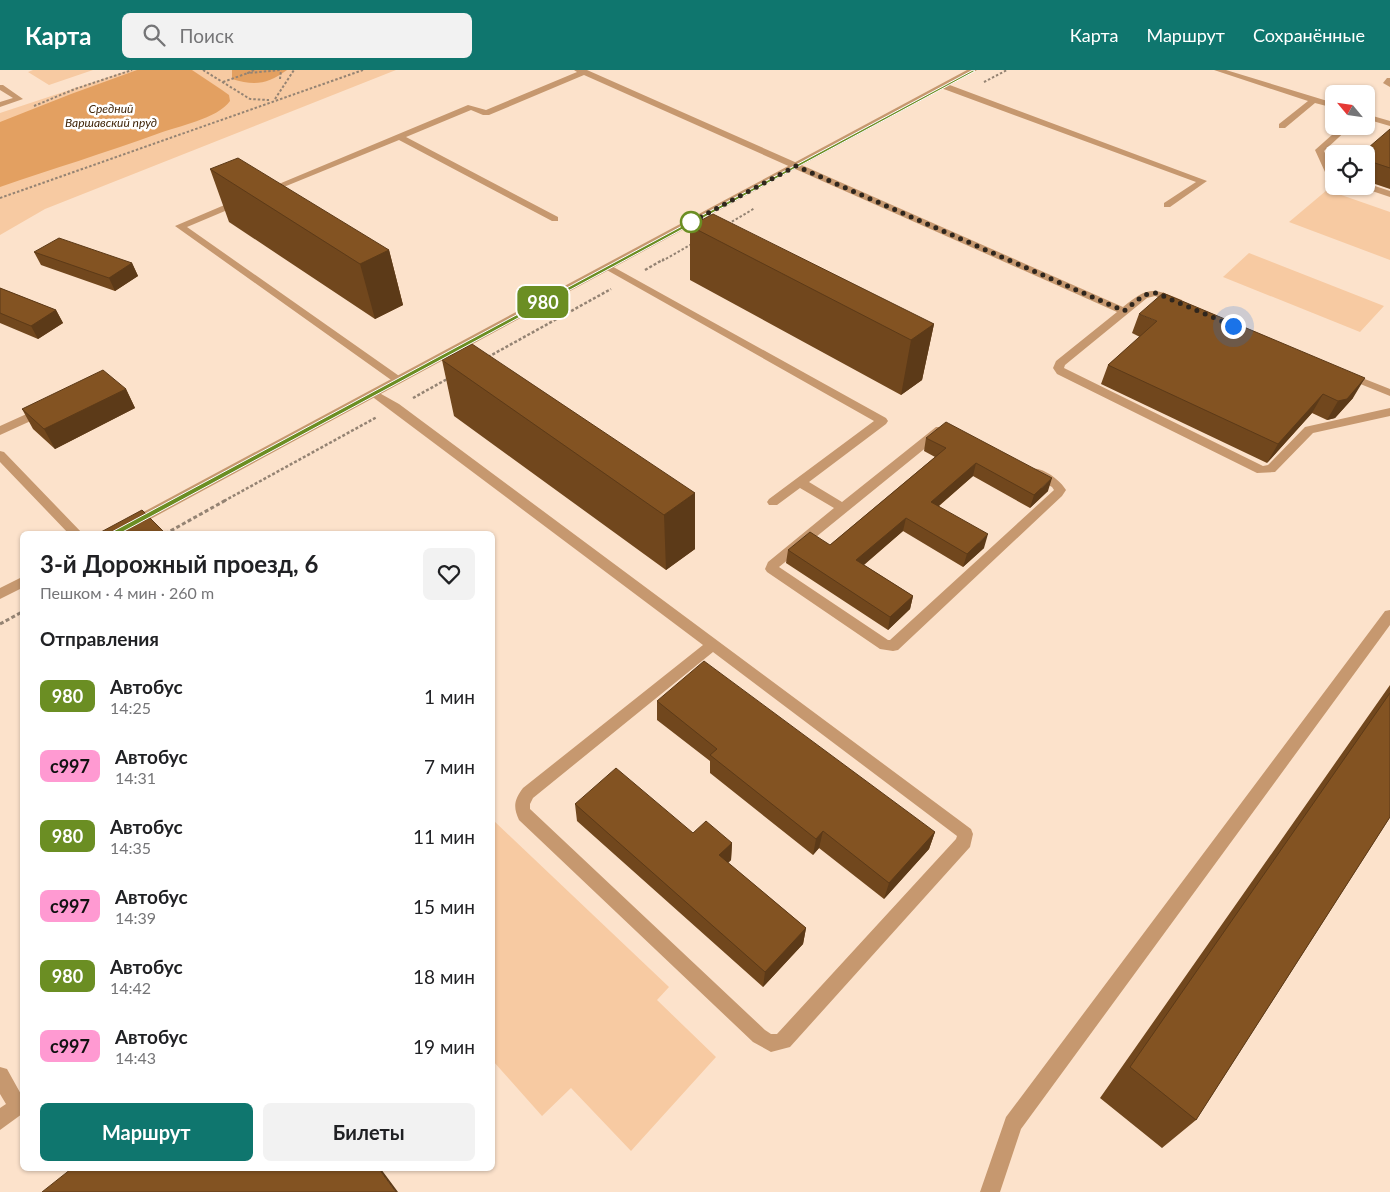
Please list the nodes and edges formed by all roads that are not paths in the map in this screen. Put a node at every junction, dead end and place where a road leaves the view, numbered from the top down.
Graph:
1 (1218, 70) edge
2 (581, 71) edge
3 (967, 71) edge
4 (1390, 80) edge
5 (1390, 84) edge
6 (944, 86) junction
7 (0, 87) edge
8 (1314, 100) junction
9 (1325, 103) edge
10 (0, 105) edge
11 (1375, 119) edge
12 (1390, 124) edge
13 (1282, 126) dead end
14 (1336, 135) edge
15 (398, 136) junction
16 (1325, 163) edge
17 (796, 166) junction
18 (1375, 189) edge
19 (1390, 194) edge
20 (1167, 205) dead end
21 (555, 219) dead end
22 (608, 267) junction
23 (1190, 307) edge
24 (1124, 311) junction
25 (1336, 370) edge
26 (398, 380) junction
27 (374, 393) junction
28 (1390, 393) edge
29 (50, 407) edge
30 (1390, 412) edge
31 (951, 428) edge
32 (0, 431) edge
33 (0, 455) edge
34 (1021, 465) edge
35 (800, 482) junction
36 (773, 502) dead end
37 (843, 508) junction
38 (74, 531) edge
39 (118, 531) edge
40 (20, 583) edge
41 (0, 594) edge
42 (1390, 616) edge
43 (712, 645) junction
44 (0, 1076) edge
45 (0, 1120) edge
46 (990, 1192) edge

1 - 8 street
2 - 15 street
2 - 17 street
3 - 6 street
4 - 5 street
6 - 17 street
6 - 20 street
7 - 10 street
8 - 9 street
8 - 13 street
11 - 12 street
14 - 16 street
15 - 21 street
15 - 26 street
17 - 22 street
17 - 24 street
18 - 19 street
22 - 26 street
22 - 35 street
23 - 24 street
24 - 30 street
25 - 28 street
26 - 27 street
27 - 39 street
27 - 43 street
29 - 32 street
31 - 37 street
33 - 38 street
34 - 37 street
35 - 36 street
35 - 37 street
40 - 41 street
42 - 46 street
43 - 43 street
44 - 45 street

